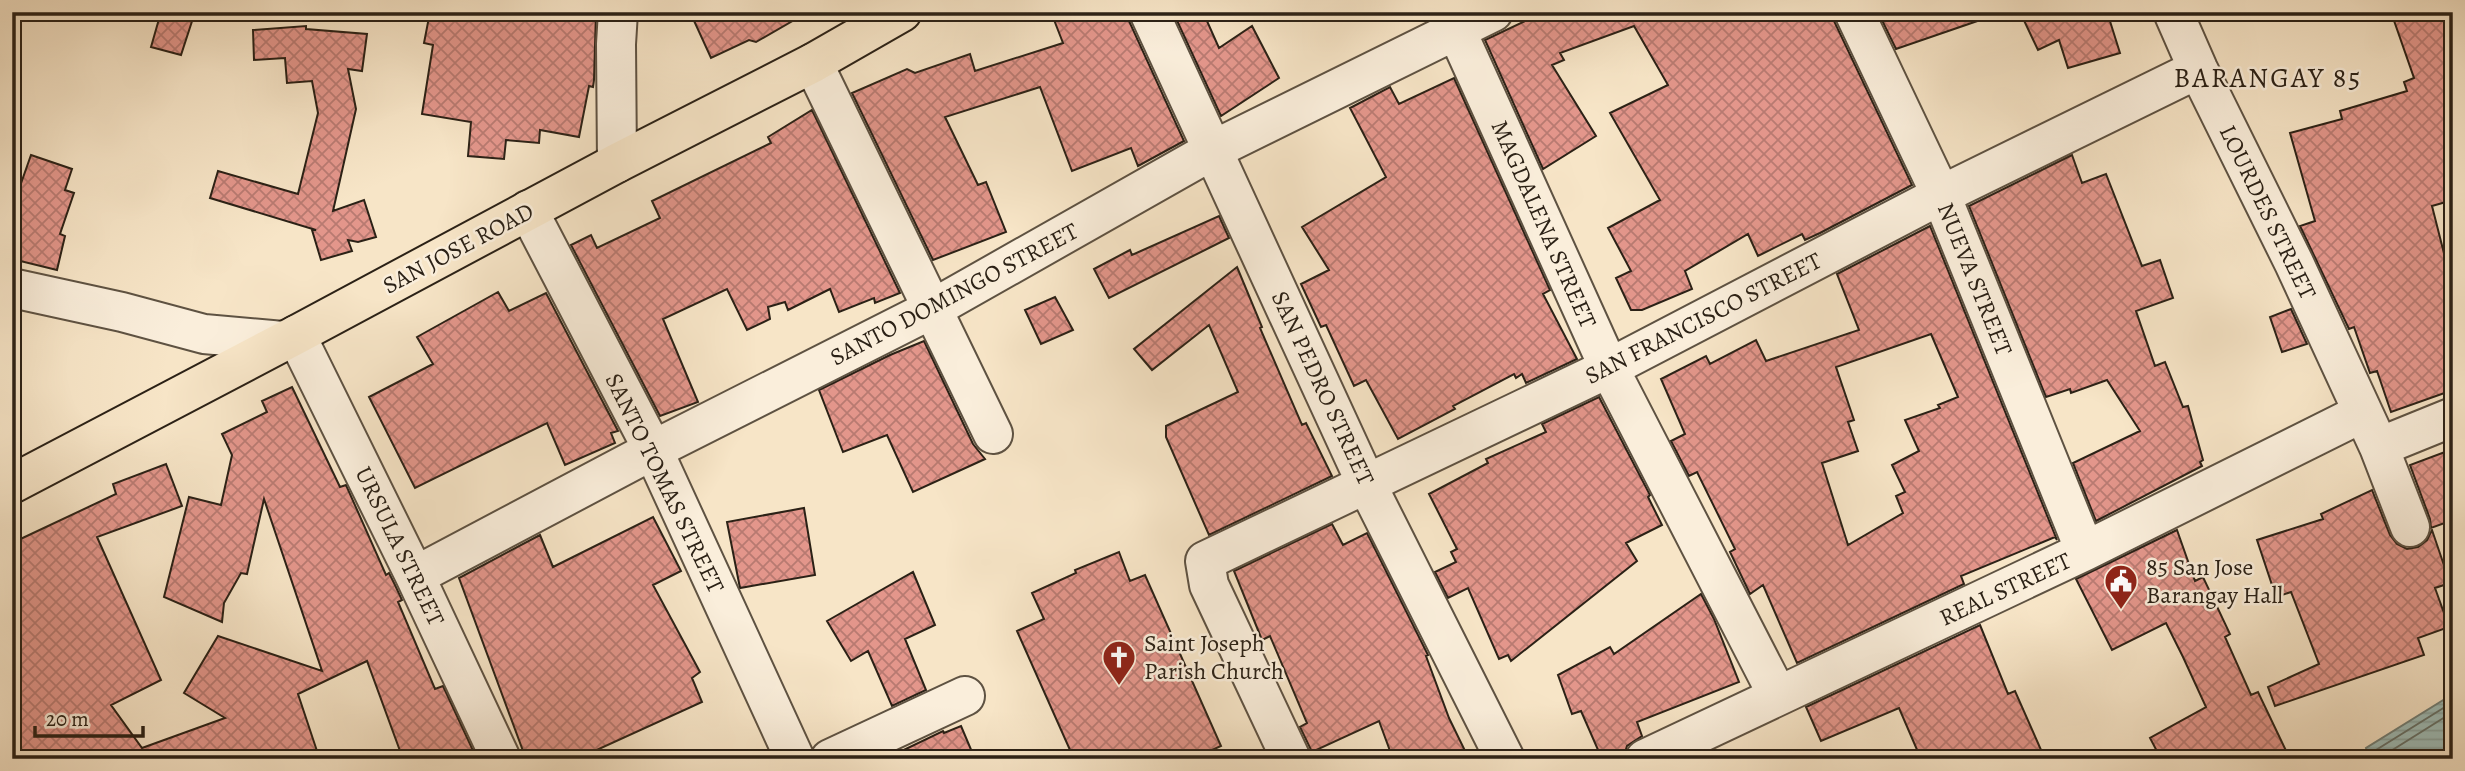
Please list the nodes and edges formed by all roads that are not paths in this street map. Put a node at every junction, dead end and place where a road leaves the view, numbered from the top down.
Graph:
1 (618, 12) edge
2 (902, 12) edge
3 (1149, 12) edge
4 (1493, 12) edge
5 (1854, 12) edge
6 (2173, 12) edge
7 (1452, 21) edge
8 (813, 63) junction
9 (2198, 69) junction
10 (1213, 150) junction
11 (617, 163) junction
12 (1941, 195) junction
13 (528, 210) junction
14 (12, 288) edge
15 (934, 308) junction
16 (289, 338) junction
17 (1609, 368) junction
18 (2362, 413) junction
19 (2453, 417) edge
20 (993, 434) dead end
21 (2379, 447) junction
22 (653, 450) junction
23 (1366, 483) junction
24 (12, 484) edge
25 (2410, 527) dead end
26 (2085, 551) junction
27 (415, 576) junction
28 (965, 696) dead end
29 (1778, 696) junction
30 (501, 759) edge
31 (795, 759) edge
32 (830, 759) edge
33 (1291, 759) edge
34 (1505, 759) edge
35 (1645, 759) edge

1 - 11 street
2 - 8 main road, SAN JOSE ROAD
3 - 10 street, SAN PEDRO STREET
4 - 7 street, SANTO DOMINGO STREET
5 - 12 street, NUEVA STREET
6 - 9 street, LOURDES STREET
7 - 10 street, SANTO DOMINGO STREET
7 - 17 street, MAGDALENA STREET
8 - 11 main road, SAN JOSE ROAD
8 - 15 street
9 - 12 street, SAN FRANCISCO STREET
9 - 18 street, LOURDES STREET
10 - 15 street, SANTO DOMINGO STREET
10 - 23 street, SAN PEDRO STREET
11 - 13 main road, SAN JOSE ROAD
12 - 17 street, SAN FRANCISCO STREET
12 - 26 street, NUEVA STREET
13 - 16 main road, SAN JOSE ROAD
13 - 22 street, SANTO TOMAS STREET
14 - 16 street
15 - 20 street
15 - 22 street, SANTO DOMINGO STREET
16 - 24 main road, SAN JOSE ROAD
16 - 27 street, URSULA STREET
17 - 23 street, SAN FRANCISCO STREET
17 - 29 street, MAGDALENA STREET
18 - 21 street, LOURDES STREET
18 - 26 street, REAL STREET
19 - 21 street
21 - 25 street, LOURDES STREET
22 - 27 street, SANTO DOMINGO STREET
22 - 31 street, SANTO TOMAS STREET
23 - 33 street, SAN FRANCISCO STREET
23 - 34 street, SAN PEDRO STREET
26 - 29 street, REAL STREET
27 - 30 street, URSULA STREET
28 - 32 street
29 - 35 street, REAL STREET

